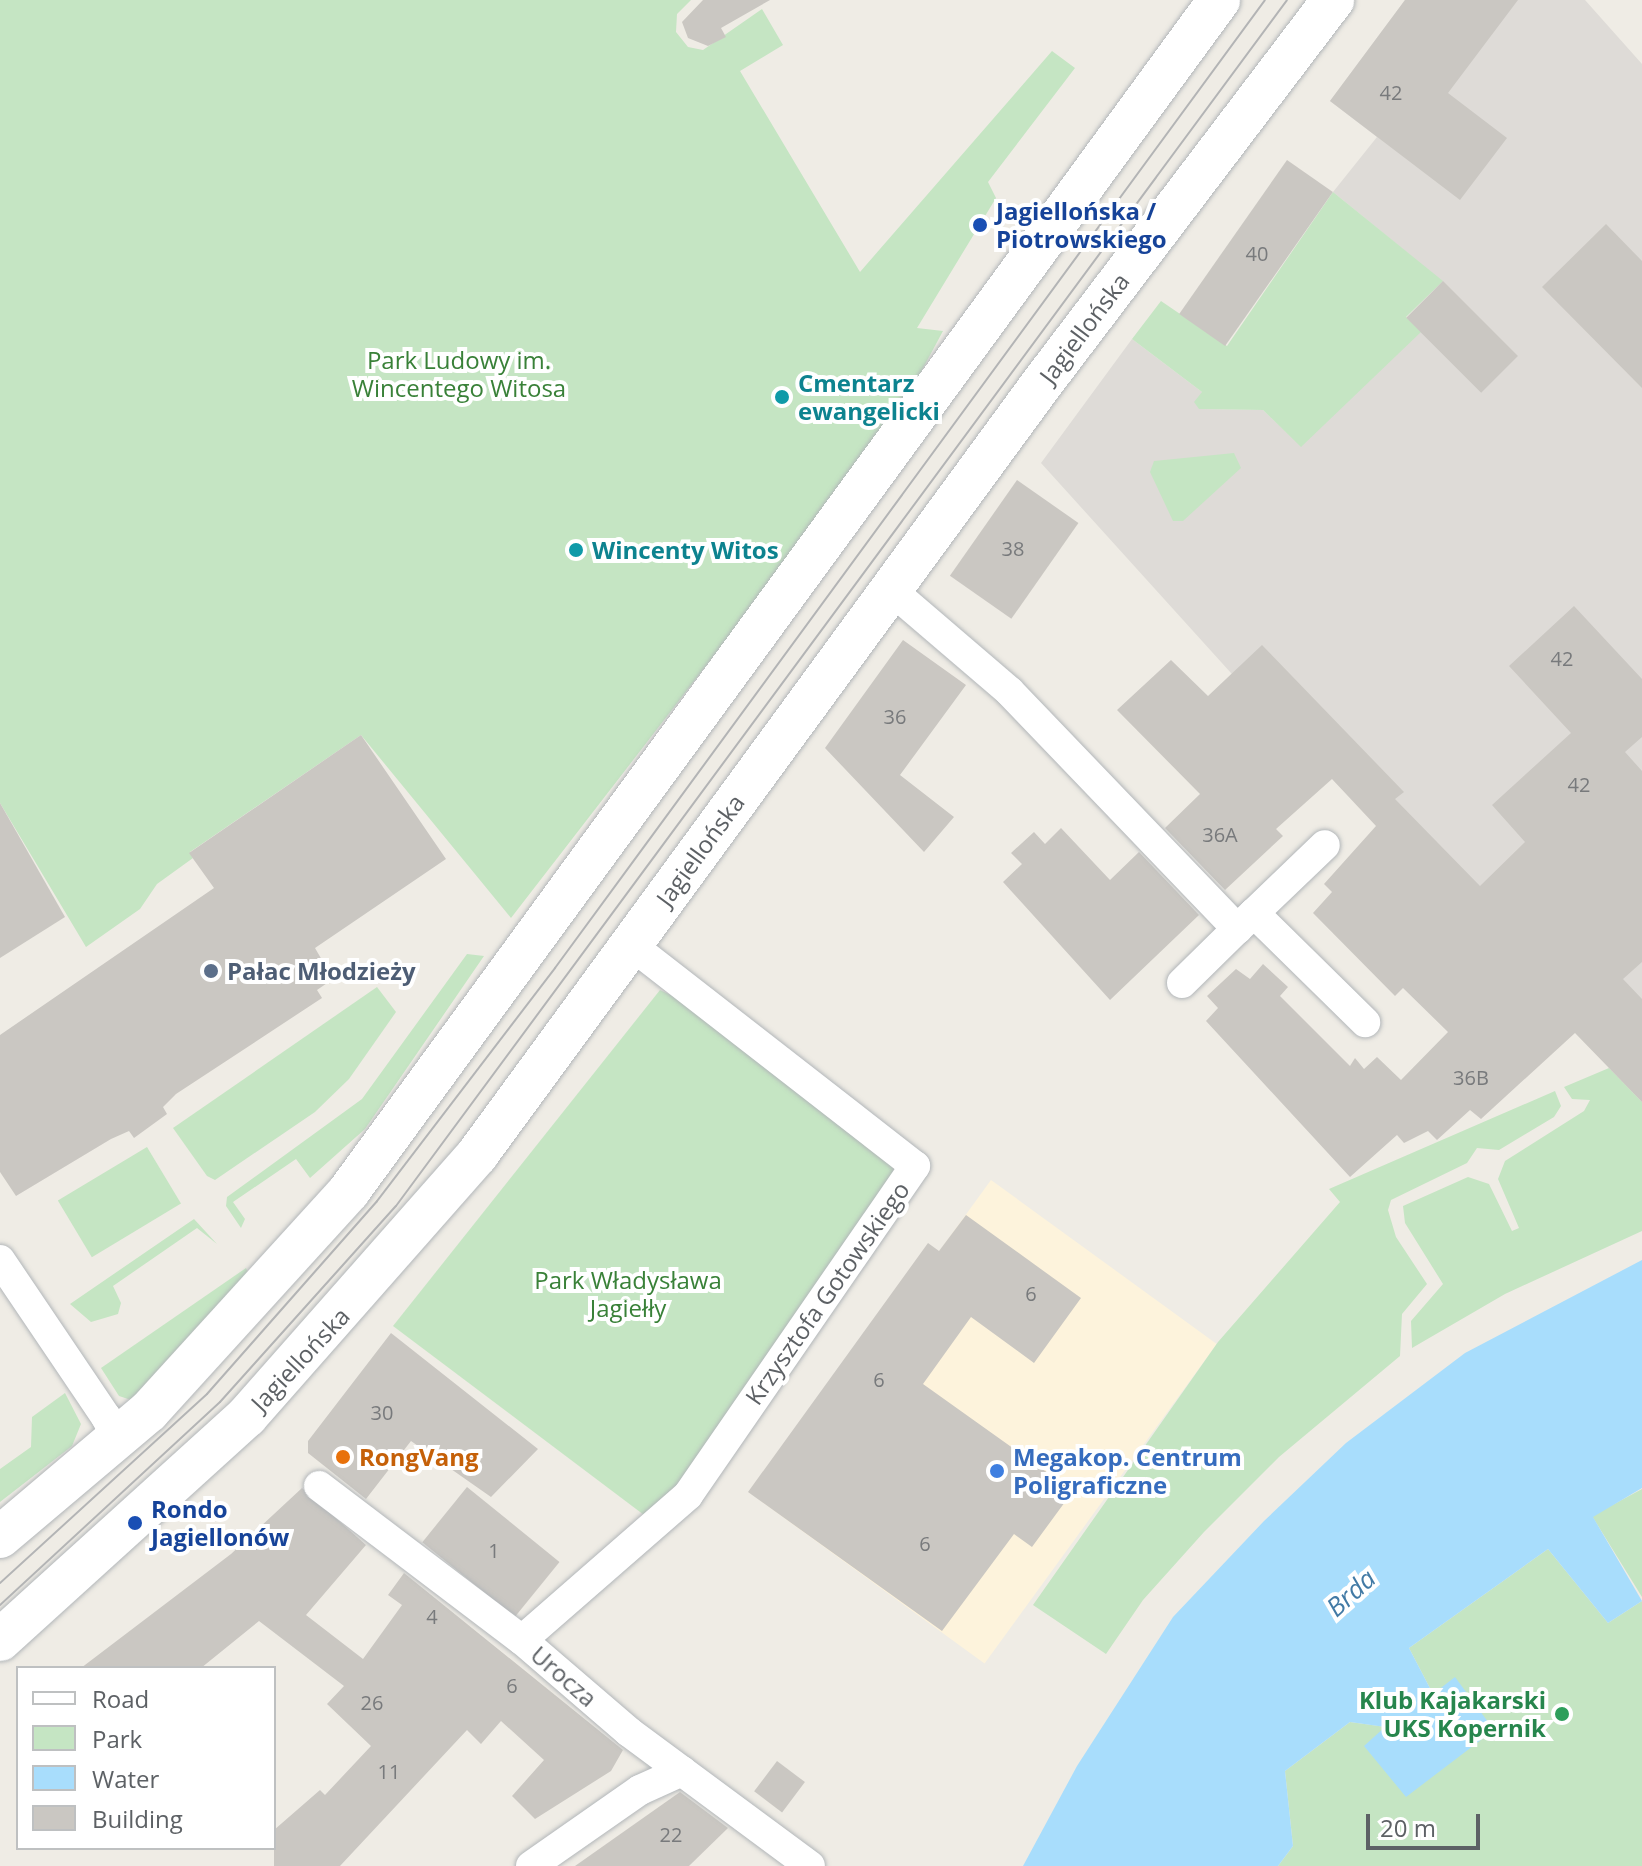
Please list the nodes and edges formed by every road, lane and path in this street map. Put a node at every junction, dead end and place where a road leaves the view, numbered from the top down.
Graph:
1 (1219, 0) edge
2 (1333, 0) edge
3 (890, 589) junction
4 (1325, 845) dead end
5 (1246, 921) junction
6 (631, 945) junction
7 (1182, 983) dead end
8 (1365, 1022) dead end
9 (0, 1260) edge
10 (107, 1449) junction
11 (319, 1486) dead end
12 (0, 1537) edge
13 (0, 1640) edge
14 (522, 1640) junction
15 (682, 1771) junction
16 (531, 1866) edge
17 (810, 1866) edge

1 - 10 main road
2 - 3 main road, Jagiellońska
3 - 5 street
3 - 6 main road, Jagiellońska
4 - 5 street
5 - 7 street
5 - 8 street
6 - 13 main road, Jagiellońska
6 - 14 street, Krzysztofa Gotowskiego
9 - 10 street
10 - 12 main road
11 - 14 street, Urocza
14 - 15 street, Urocza
15 - 16 street
15 - 17 street, Urocza

